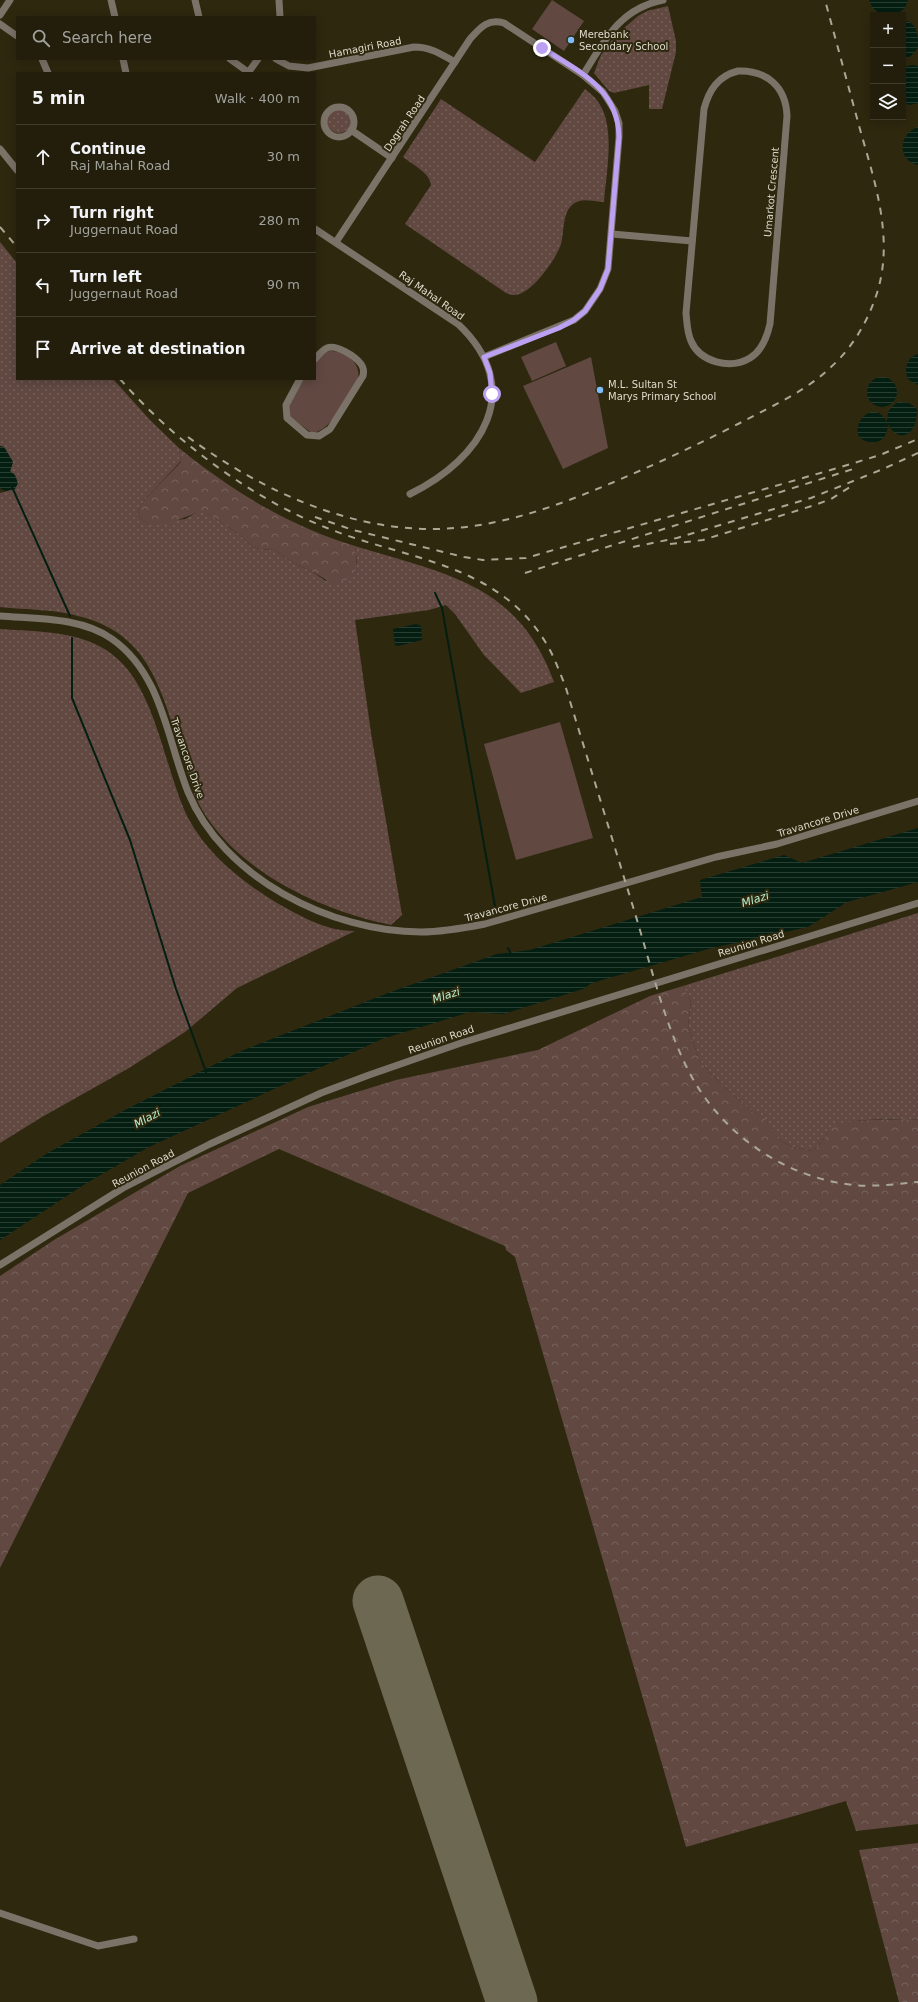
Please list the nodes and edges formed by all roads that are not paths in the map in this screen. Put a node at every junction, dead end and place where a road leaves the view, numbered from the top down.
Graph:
1 (10, 0) edge
2 (111, 0) edge
3 (195, 0) edge
4 (279, 0) edge
5 (663, 0) edge
6 (0, 15) edge
7 (115, 16) edge
8 (199, 16) edge
9 (280, 16) edge
10 (0, 24) edge
11 (16, 35) edge
12 (42, 60) edge
13 (123, 60) edge
14 (231, 60) edge
15 (257, 60) edge
16 (278, 60) edge
17 (455, 62) junction
18 (48, 72) edge
19 (126, 72) edge
20 (248, 72) edge
21 (584, 75) junction
22 (351, 130) junction
23 (0, 149) edge
24 (392, 158) junction
25 (16, 169) edge
26 (316, 230) edge
27 (612, 234) junction
28 (692, 241) junction
29 (336, 242) junction
30 (484, 357) junction
31 (316, 358) edge
32 (299, 380) edge
33 (410, 494) dead end
34 (0, 616) edge
35 (918, 801) edge
36 (918, 903) edge
37 (0, 1265) edge
38 (0, 1913) edge
39 (134, 1939) dead end

1 - 6 street
2 - 7 street
3 - 8 street
4 - 9 street
5 - 21 street
10 - 11 street
12 - 18 street
13 - 19 street
14 - 20 street
15 - 20 street
16 - 17 street, Hamagiri Road
17 - 21 street, Dograh Road
17 - 24 street, Dograh Road
21 - 27 street
22 - 22 street
22 - 24 street
23 - 25 street
24 - 29 street, Dograh Road
26 - 29 street, Raj Mahal Road
27 - 28 street
27 - 30 street
28 - 28 street, Umarkot Crescent
29 - 30 street, Raj Mahal Road
30 - 33 street, Raj Mahal Road
31 - 32 street
34 - 35 street, Travancore Drive
36 - 37 street, Reunion Road
38 - 39 street

